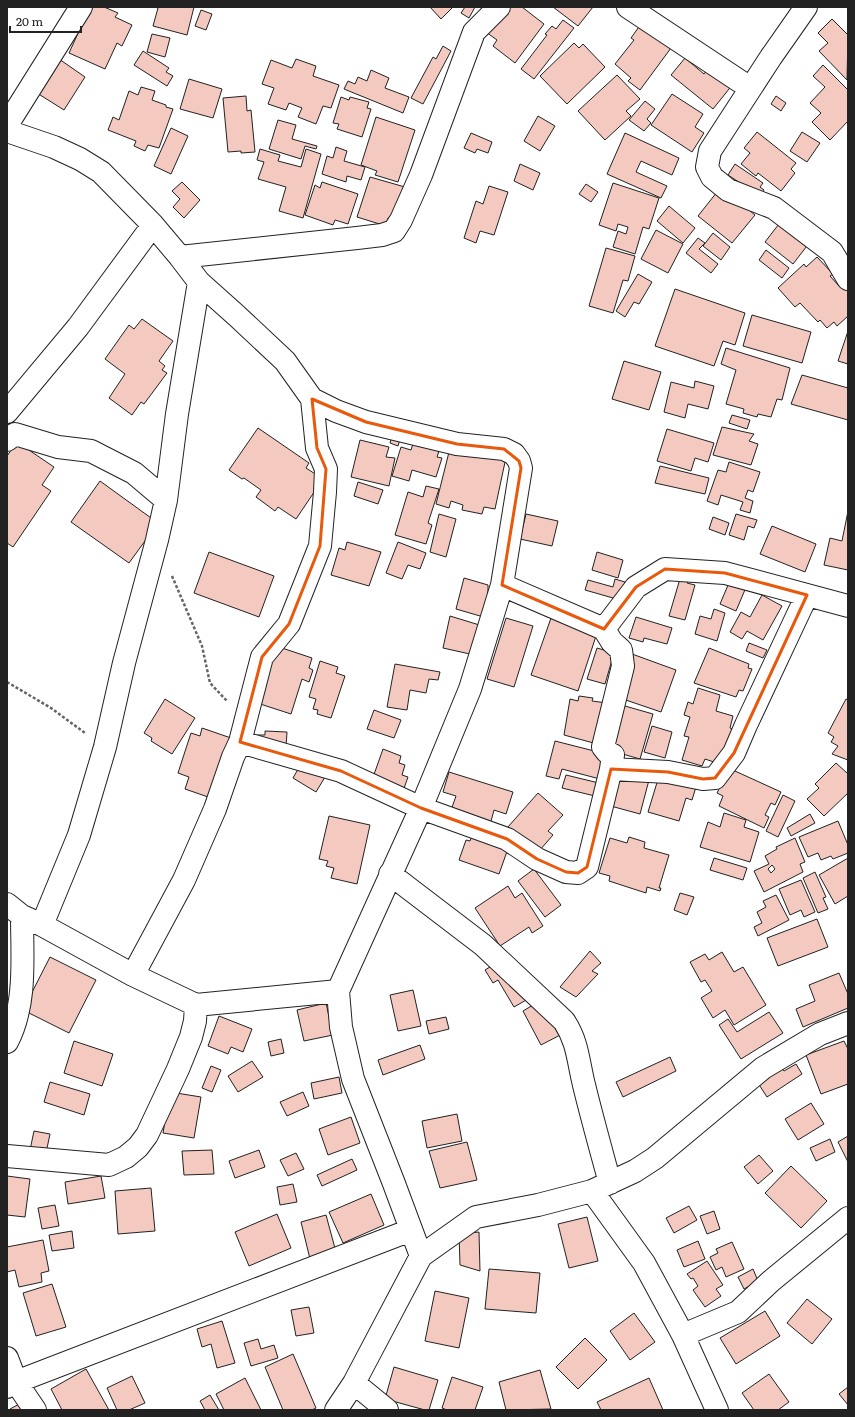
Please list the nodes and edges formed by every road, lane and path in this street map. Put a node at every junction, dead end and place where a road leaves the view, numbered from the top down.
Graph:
1 (81, 7) edge
2 (499, 7) edge
3 (628, 7) edge
4 (806, 7) edge
5 (750, 88) junction
6 (7, 125) edge
7 (7, 130) edge
8 (153, 225) junction
9 (180, 257) junction
10 (848, 279) edge
11 (199, 282) junction
12 (312, 398) junction
13 (7, 412) edge
14 (7, 440) edge
15 (166, 500) junction
16 (171, 574) dead end
17 (502, 585) junction
18 (807, 595) junction
19 (848, 606) edge
20 (604, 629) junction
21 (7, 682) edge
22 (231, 705) dead end
23 (240, 742) junction
24 (105, 747) junction
25 (611, 769) junction
26 (422, 808) junction
27 (390, 874) junction
28 (14, 910) edge
29 (42, 925) junction
30 (133, 975) junction
31 (338, 991) junction
32 (196, 1005) junction
33 (848, 1023) edge
34 (7, 1042) edge
35 (7, 1156) edge
36 (601, 1187) junction
37 (848, 1218) edge
38 (411, 1230) junction
39 (421, 1256) junction
40 (683, 1335) junction
41 (7, 1358) edge
42 (354, 1383) junction
43 (11, 1384) edge
44 (35, 1410) edge
45 (336, 1410) edge
46 (387, 1410) edge
47 (717, 1410) edge

1 - 6 street
2 - 9 street
3 - 5 street
4 - 5 street
5 - 10 street
7 - 8 street
8 - 9 street
8 - 13 street
9 - 11 street
11 - 12 street
11 - 15 street
12 - 17 street
12 - 23 street
14 - 15 street
15 - 24 street
16 - 22 path
17 - 20 street
17 - 26 street
18 - 19 street
18 - 20 street
18 - 25 street
20 - 25 street
21 - 24 path
23 - 26 street
23 - 30 street
24 - 29 street
25 - 26 street
26 - 27 street
27 - 31 street
27 - 36 street
28 - 29 street
28 - 34 street
29 - 30 street
30 - 32 street
31 - 32 street
31 - 38 street
32 - 35 street
33 - 36 street
36 - 39 street
36 - 40 street
37 - 40 street
38 - 39 street
38 - 43 street
39 - 42 street
40 - 47 street
41 - 43 street
42 - 45 street
42 - 46 street
43 - 44 street

